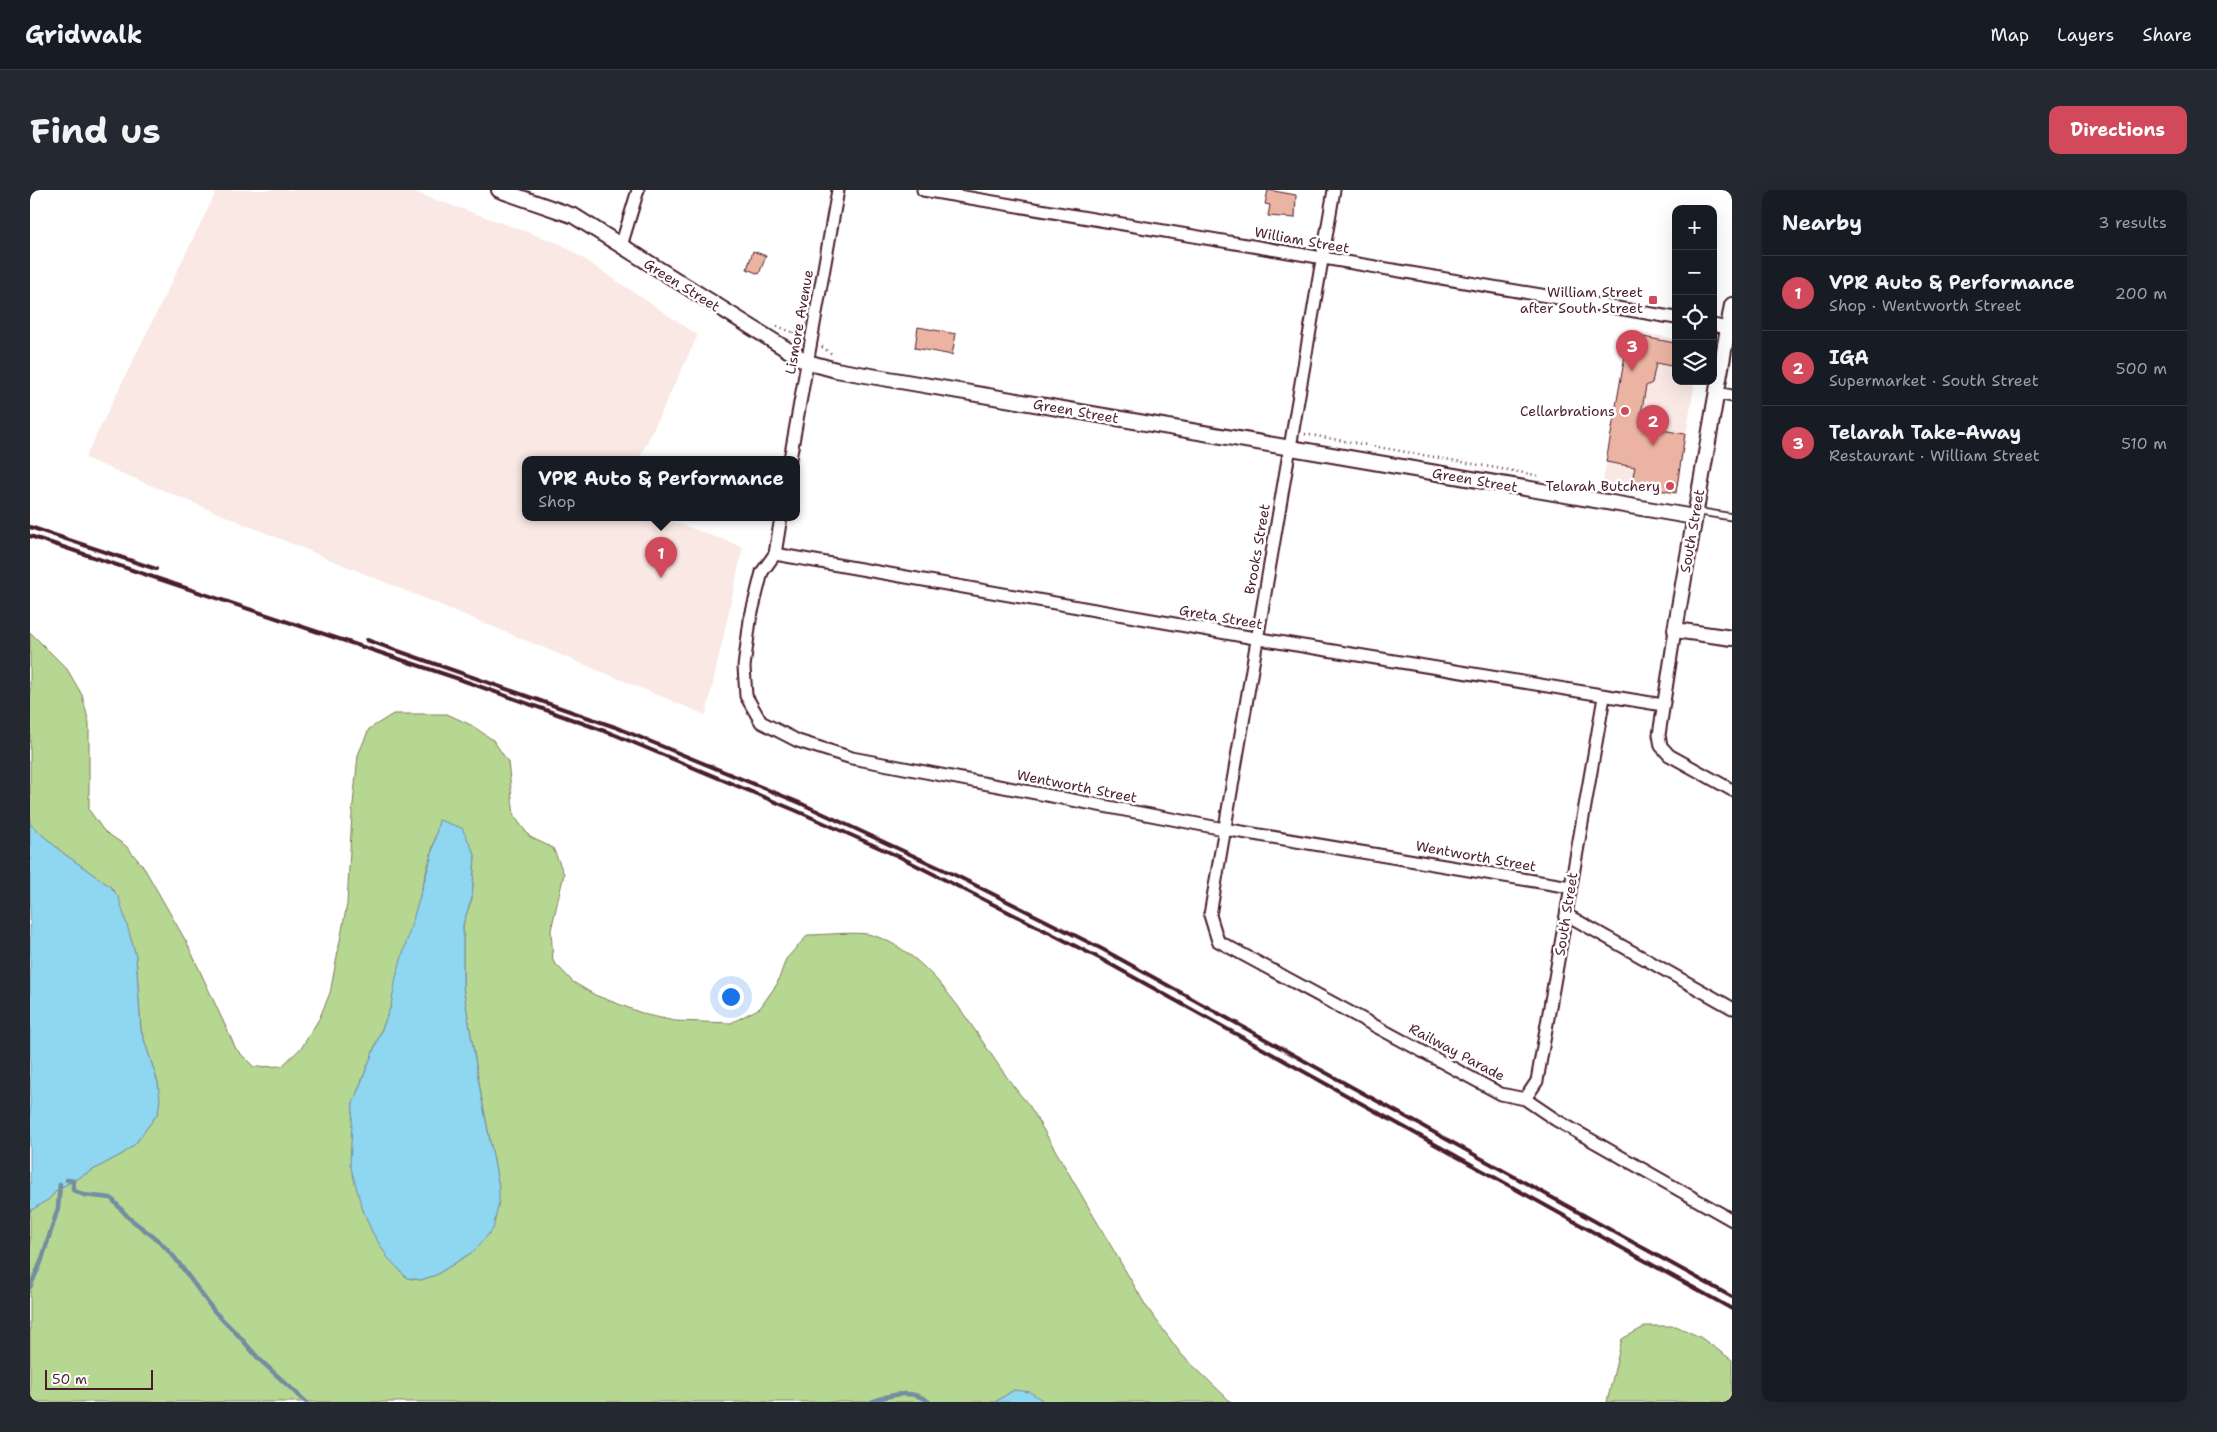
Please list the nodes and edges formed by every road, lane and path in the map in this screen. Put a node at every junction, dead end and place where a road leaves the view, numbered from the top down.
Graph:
1 (499, 190) edge
2 (638, 190) edge
3 (838, 190) edge
4 (923, 190) edge
5 (1334, 190) edge
6 (621, 246) junction
7 (1322, 259) junction
8 (1732, 305) edge
9 (1672, 317) edge
10 (1717, 326) edge
11 (1728, 328) junction
12 (807, 362) junction
13 (1716, 393) junction
14 (1732, 396) edge
15 (1290, 448) junction
16 (791, 456) edge
17 (1695, 514) junction
18 (1732, 517) edge
19 (780, 521) edge
20 (775, 554) junction
21 (1675, 630) junction
22 (1258, 638) junction
23 (1732, 638) edge
24 (1604, 697) junction
25 (1663, 705) junction
26 (1732, 790) edge
27 (1224, 829) junction
28 (1570, 887) junction
29 (1567, 915) junction
30 (1218, 941) joint
31 (1732, 1008) edge
32 (1525, 1099) junction
33 (1732, 1220) edge

1 - 6 street, Green Street
2 - 6 street
3 - 12 street, Lismore Avenue
4 - 7 street, William Street
5 - 7 street, Brooks Street
6 - 12 street, Green Street
7 - 9 street, William Street
7 - 15 street, Brooks Street
8 - 11 street, South Street
10 - 11 street
11 - 13 street, South Street
12 - 15 street, Green Street
12 - 16 street, Lismore Avenue
13 - 14 street
13 - 17 street, South Street
15 - 17 street, Green Street
15 - 22 street, Brooks Street
17 - 18 lane
17 - 21 street, South Street
19 - 20 street
20 - 22 street, Greta Street
20 - 27 street, Wentworth Street
21 - 23 street
21 - 25 street, South Street
22 - 24 street, Greta Street
22 - 27 street, Brooks Street
24 - 25 street, Greta Street
24 - 28 street, South Street
25 - 26 street, South Street
27 - 28 street, Wentworth Street
27 - 30 street, Brooks Street
28 - 29 street, South Street
29 - 31 street
29 - 32 street, South Street
30 - 32 street, Railway Parade
32 - 33 street, Railway Parade

